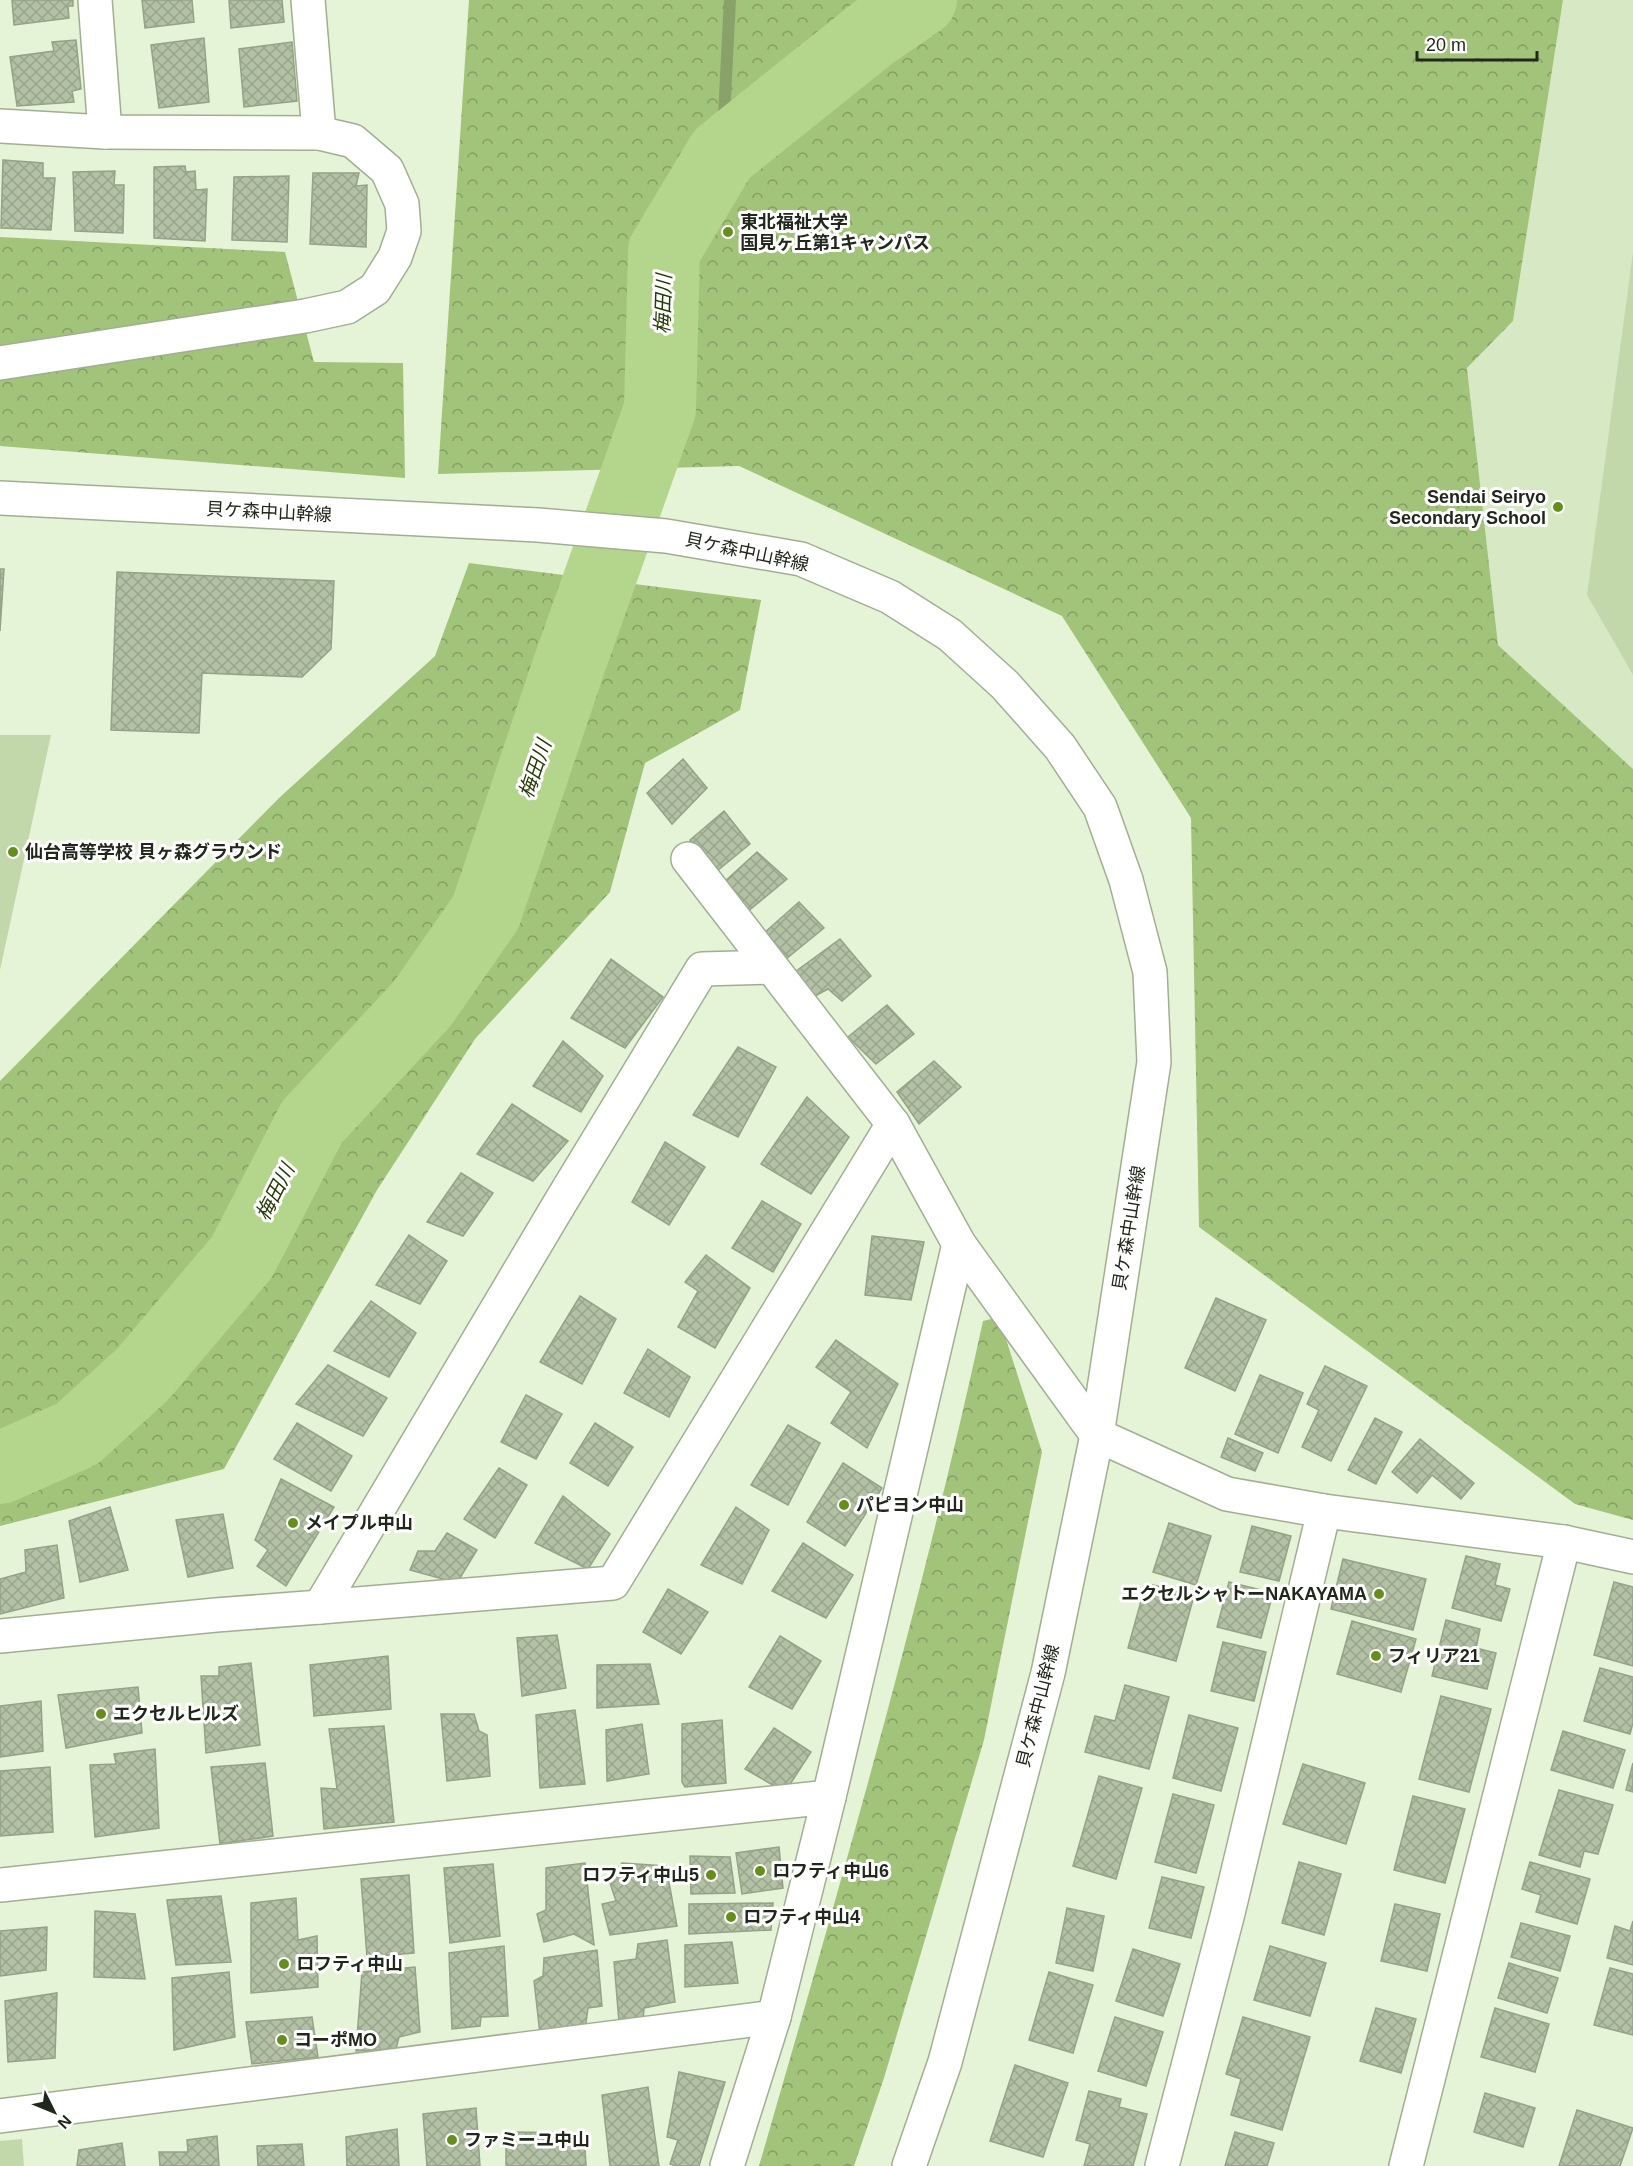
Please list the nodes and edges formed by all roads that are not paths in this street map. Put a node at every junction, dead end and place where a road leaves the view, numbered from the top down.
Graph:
1 (95, 0) edge
2 (308, 0) edge
3 (0, 126) edge
4 (105, 132) junction
5 (319, 133) junction
6 (0, 363) edge
7 (0, 498) edge
8 (688, 859) dead end
9 (771, 967) junction
10 (893, 1124) junction
11 (959, 1244) junction
12 (1097, 1435) junction
13 (1324, 1511) junction
14 (1564, 1542) junction
15 (1633, 1557) edge
16 (320, 1607) junction
17 (0, 1636) edge
18 (829, 1797) junction
19 (0, 1885) edge
20 (774, 2017) junction
21 (0, 2116) edge
22 (727, 2166) edge
23 (909, 2166) edge
24 (1162, 2166) edge
25 (1406, 2166) edge

1 - 4 street
2 - 5 street
3 - 4 street
4 - 5 street
5 - 6 street
7 - 12 street, 貝ケ森中山幹線
8 - 9 street
9 - 10 street
9 - 16 street
10 - 11 street
10 - 16 street
11 - 12 street
11 - 18 street
12 - 13 street
12 - 23 street, 貝ケ森中山幹線
13 - 14 street
13 - 24 street
14 - 15 street
14 - 25 street
16 - 17 street
18 - 19 street
18 - 20 street
20 - 21 street
20 - 22 street

